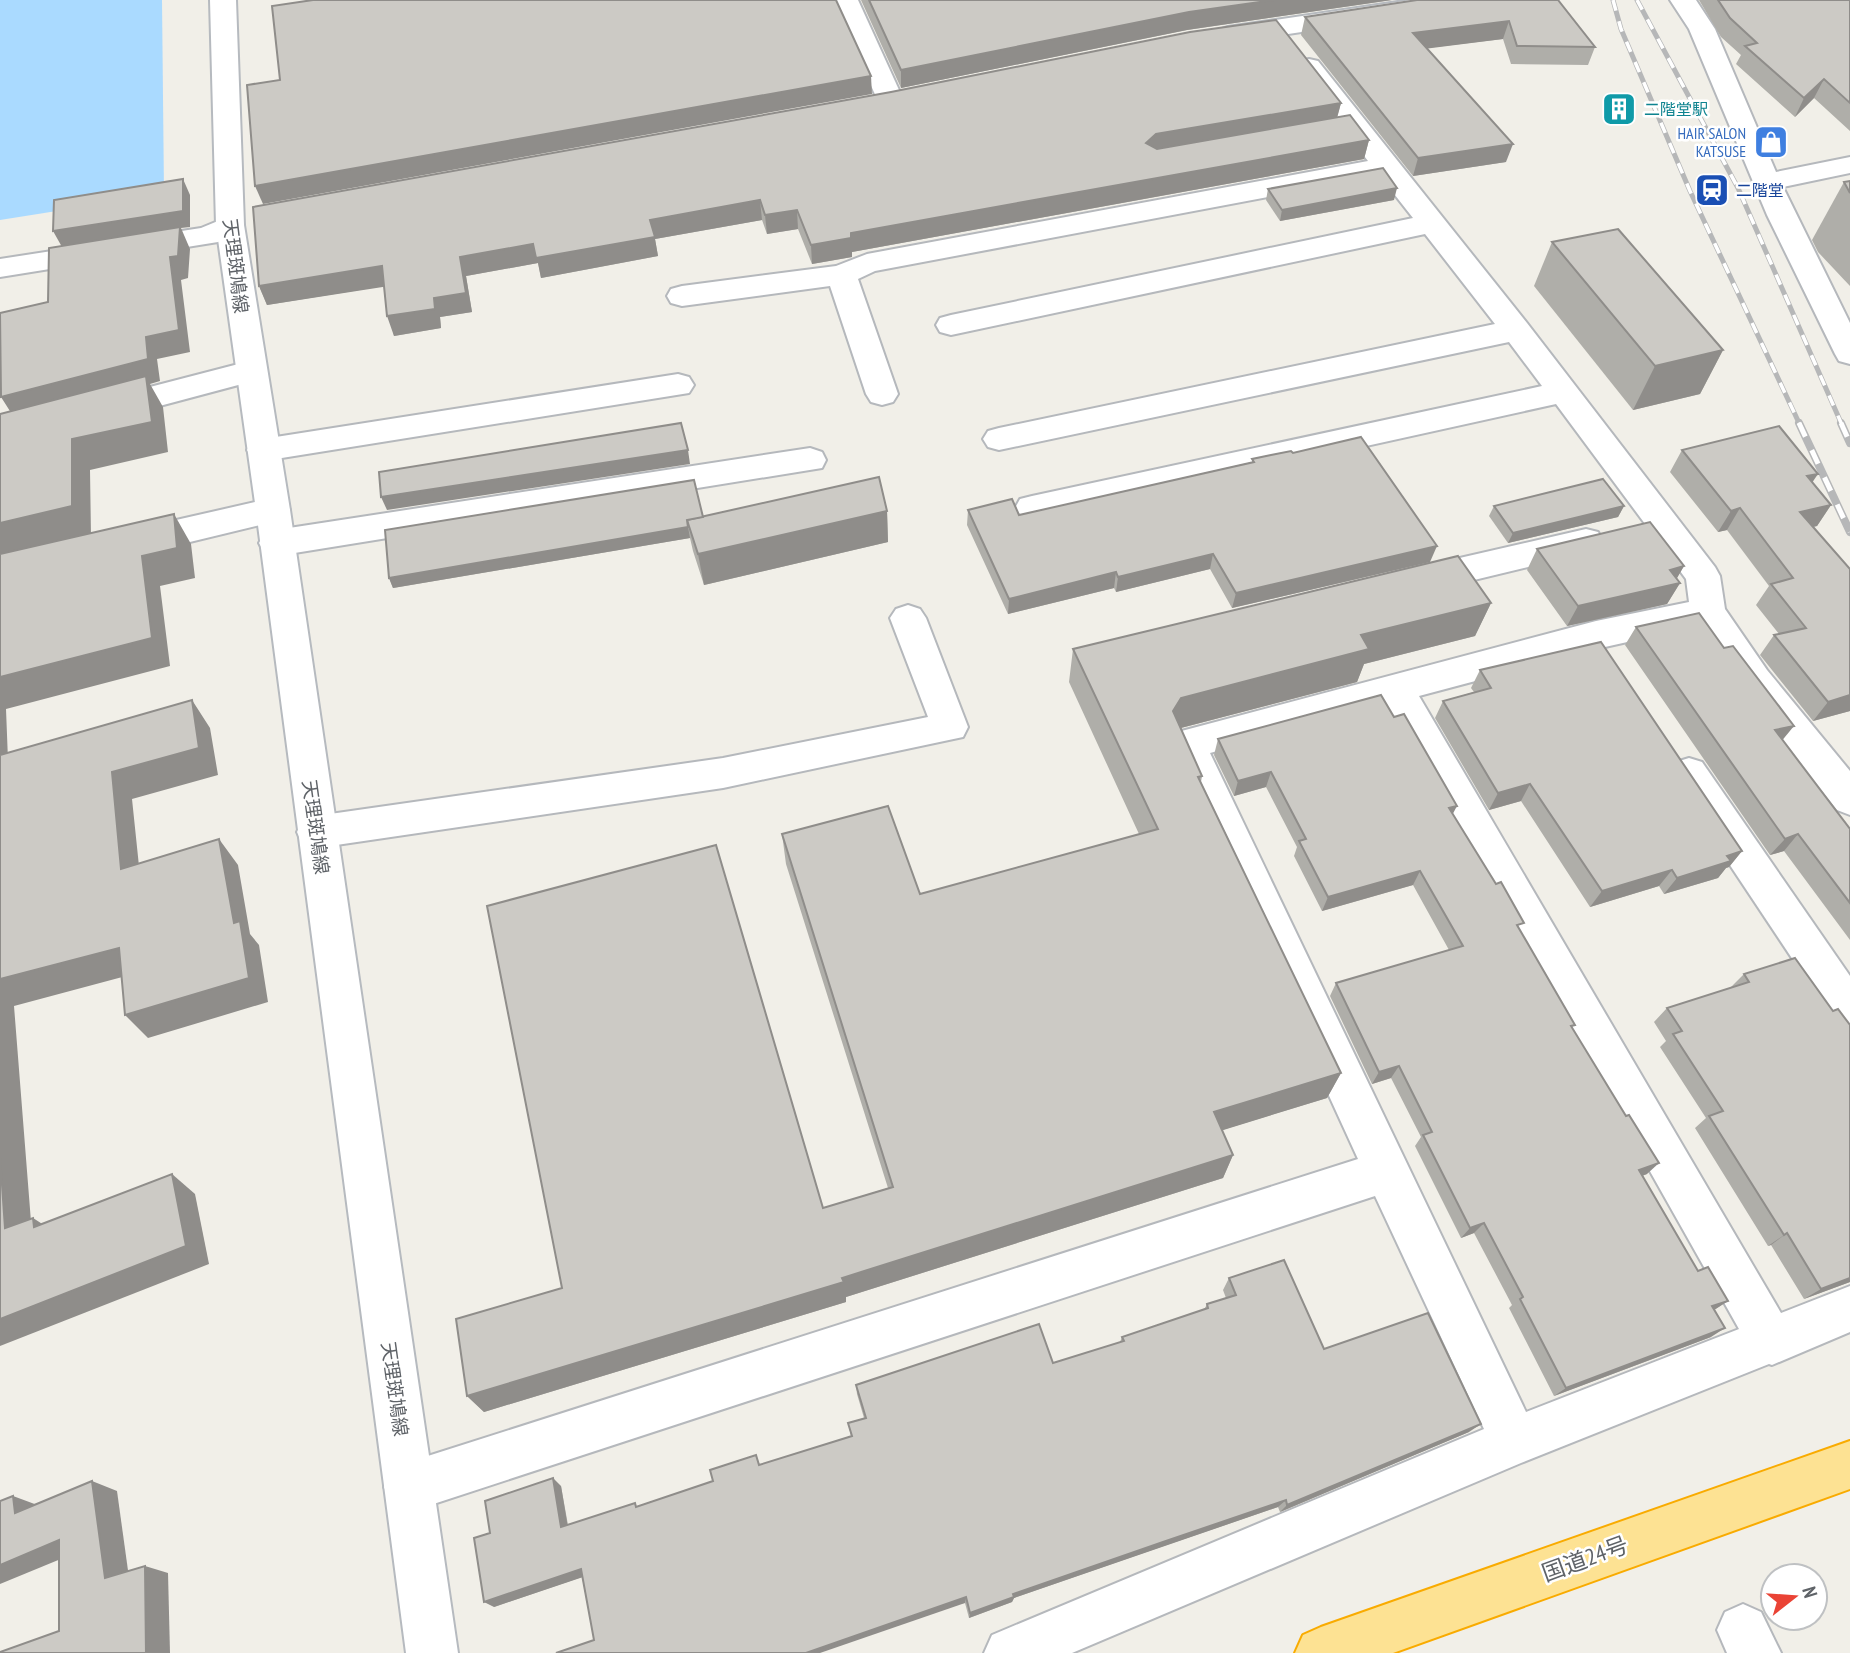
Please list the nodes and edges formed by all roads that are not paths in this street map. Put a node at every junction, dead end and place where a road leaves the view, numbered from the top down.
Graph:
1 (223, 0) edge
2 (845, 0) edge
3 (1461, 0) edge
4 (1683, 0) edge
5 (1279, 27) junction
6 (1200, 39) edge
7 (864, 106) edge
8 (1850, 165) edge
9 (1387, 166) junction
10 (1767, 182) junction
11 (242, 221) junction
12 (1433, 223) junction
13 (0, 268) edge
14 (842, 275) junction
15 (682, 296) dead end
16 (951, 325) dead end
17 (1516, 330) junction
18 (1850, 354) edge
19 (250, 372) junction
20 (678, 385) dead end
21 (1563, 392) junction
22 (882, 394) dead end
23 (73, 418) edge
24 (999, 439) dead end
25 (263, 450) junction
26 (810, 460) dead end
27 (1032, 508) dead end
28 (1663, 522) junction
29 (274, 526) junction
30 (95, 551) edge
31 (1384, 589) edge
32 (1708, 611) junction
33 (908, 618) dead end
34 (1596, 635) junction
35 (1619, 670) edge
36 (1397, 690) junction
37 (1673, 749) edge
38 (1850, 799) edge
39 (316, 832) junction
40 (1850, 1010) edge
41 (1385, 1171) junction
42 (1850, 1309) edge
43 (1772, 1342) junction
44 (1515, 1441) junction
45 (1850, 1465) edge
46 (409, 1487) junction
47 (432, 1653) edge
48 (1010, 1653) edge
49 (1321, 1653) edge

1 - 11 street, 天理斑鳩線
2 - 7 street
3 - 5 street
4 - 10 street
5 - 6 street
5 - 9 street
8 - 10 street
9 - 12 street
9 - 14 street
10 - 18 street
11 - 13 street
11 - 19 street, 天理斑鳩線
12 - 16 street
12 - 17 street
14 - 15 street
14 - 22 street
17 - 21 street
17 - 24 street
19 - 23 street
19 - 25 street, 天理斑鳩線
20 - 25 street
21 - 27 street
21 - 28 street
25 - 29 street, 天理斑鳩線
26 - 29 street
28 - 31 street
28 - 32 street
29 - 30 street
29 - 39 street, 天理斑鳩線
32 - 34 street
32 - 38 street
33 - 39 street
34 - 35 street
34 - 36 street
36 - 41 street
36 - 43 street
37 - 40 street
39 - 46 street, 天理斑鳩線
41 - 44 street
41 - 46 street
42 - 43 street
43 - 44 street
44 - 48 street
45 - 49 highway, 国道24号
46 - 47 street, 天理斑鳩線

